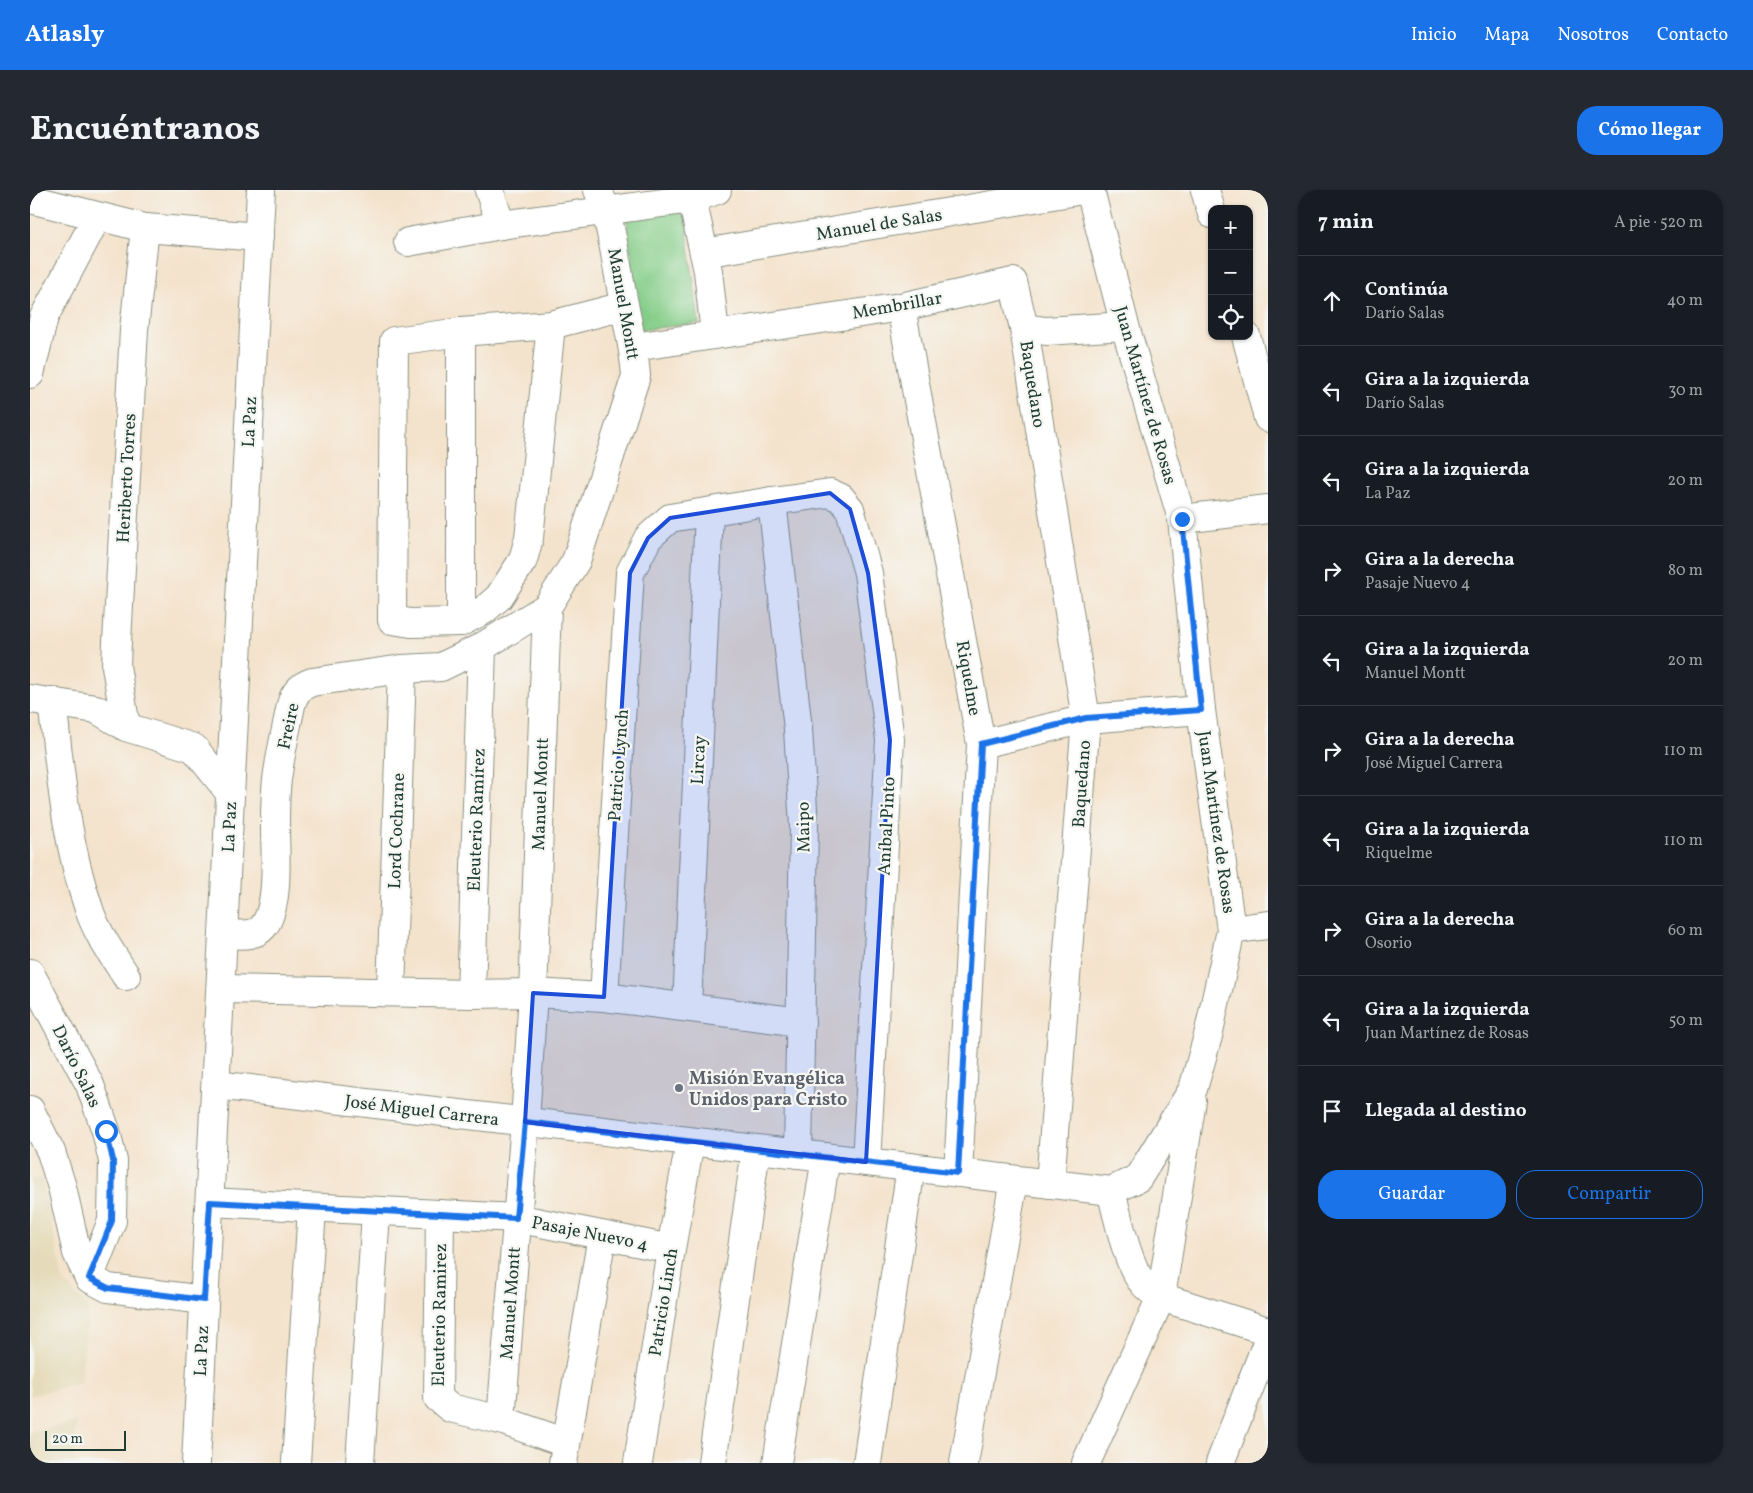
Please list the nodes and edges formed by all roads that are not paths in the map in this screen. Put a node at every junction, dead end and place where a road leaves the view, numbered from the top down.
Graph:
1 (261, 190) edge
2 (489, 190) edge
3 (717, 190) edge
4 (1083, 190) edge
5 (1090, 190) edge
6 (1205, 190) edge
7 (42, 198) edge
8 (692, 199) junction
9 (602, 200) edge
10 (1209, 205) edge
11 (96, 217) junction
12 (501, 224) junction
13 (144, 228) junction
14 (259, 237) junction
15 (408, 242) dead end
16 (704, 253) junction
17 (624, 306) junction
18 (900, 307) junction
19 (551, 325) junction
20 (1125, 326) junction
21 (1024, 328) junction
22 (461, 332) junction
23 (715, 334) junction
24 (1247, 340) edge
25 (634, 347) junction
26 (30, 374) edge
27 (1268, 418) edge
28 (772, 501) junction
29 (1268, 509) edge
30 (709, 512) junction
31 (1182, 519) junction
32 (547, 607) junction
33 (461, 622) junction
34 (482, 647) junction
35 (402, 669) junction
36 (41, 700) edge
37 (1201, 710) junction
38 (1086, 718) junction
39 (126, 727) junction
40 (981, 744) junction
41 (230, 793) junction
42 (1268, 925) edge
43 (1231, 930) junction
44 (223, 934) junction
45 (30, 973) edge
46 (126, 976) dead end
47 (221, 989) junction
48 (391, 992) junction
49 (471, 994) junction
50 (533, 994) junction
51 (604, 997) junction
52 (687, 1007) junction
53 (801, 1022) junction
54 (216, 1086) junction
55 (1194, 1089) junction
56 (30, 1110) edge
57 (525, 1122) junction
58 (690, 1142) junction
59 (756, 1149) junction
60 (798, 1154) junction
61 (826, 1157) junction
62 (866, 1162) junction
63 (911, 1168) junction
64 (958, 1173) junction
65 (1014, 1180) junction
66 (1050, 1184) junction
67 (1111, 1191) junction
68 (210, 1202) junction
69 (312, 1208) junction
70 (376, 1212) junction
71 (440, 1214) junction
72 (516, 1218) junction
73 (602, 1236) junction
74 (671, 1249) junction
75 (89, 1278) junction
76 (1161, 1297) junction
77 (204, 1300) junction
78 (1268, 1331) edge
79 (1268, 1340) edge
80 (501, 1420) junction
81 (565, 1453) edge
82 (196, 1463) edge
83 (296, 1463) edge
84 (360, 1463) edge
85 (638, 1463) edge
86 (712, 1463) edge
87 (777, 1463) edge
88 (867, 1463) edge
89 (964, 1463) edge
90 (1086, 1463) edge
91 (1220, 1463) edge

1 - 14 street, La Paz
2 - 12 street
3 - 8 street
4 - 16 street, Manuel de Salas
5 - 20 street, Juan Martínez de Rosas
6 - 10 street
7 - 11 street
8 - 9 street
8 - 16 street
9 - 12 street
9 - 17 street, Manuel Montt
11 - 13 street
11 - 26 street
12 - 15 street
13 - 14 street
13 - 39 street, Heriberto Torres
14 - 41 street, La Paz
16 - 23 street
17 - 19 street
17 - 25 street, Manuel Montt
18 - 21 street, Membrillar
18 - 23 street, Membrillar
18 - 40 street, Riquelme
19 - 22 street
19 - 33 street
20 - 21 street
20 - 31 street, Juan Martínez de Rosas
21 - 38 street, Baquedano
22 - 33 street
22 - 33 street
23 - 25 street, Membrillar
24 - 27 street
25 - 32 street, Manuel Montt
28 - 30 street
28 - 53 street, Maipo
28 - 62 street, Aníbal Pinto
29 - 31 street
30 - 51 street, Patricio Lynch
30 - 52 street, Lircay
31 - 37 street, Juan Martínez de Rosas
32 - 34 street, Freire
32 - 50 street, Manuel Montt
34 - 35 street, Freire
34 - 49 street, Eleuterio Ramírez
35 - 44 street, Freire
35 - 48 street, Lord Cochrane
36 - 39 street
36 - 46 street
37 - 38 street
37 - 43 street, Juan Martínez de Rosas
38 - 40 street
38 - 66 street, Baquedano
39 - 41 street
40 - 64 street, Riquelme
41 - 44 street, La Paz
42 - 43 street
43 - 55 street, Juan Martínez de Rosas
44 - 47 street, La Paz
45 - 75 street, Darío Salas
47 - 48 street
47 - 54 street, La Paz
48 - 49 street
49 - 50 street
50 - 51 street
50 - 57 street, Manuel Montt
51 - 52 street
52 - 53 street
53 - 60 street, Maipo
54 - 57 street, José Miguel Carrera
54 - 68 street, La Paz
55 - 67 street, Juan Martínez de Rosas
55 - 76 street
56 - 75 street
57 - 58 street, José Miguel Carrera
57 - 72 street, Manuel Montt
58 - 59 street, José Miguel Carrera
58 - 74 street, Patricio Linch
59 - 60 street, José Miguel Carrera
59 - 86 street
60 - 61 street, José Miguel Carrera
61 - 62 street, José Miguel Carrera
61 - 87 street
62 - 63 street, José Miguel Carrera
63 - 64 street, José Miguel Carrera
63 - 88 street
64 - 65 street, José Miguel Carrera
65 - 66 street, José Miguel Carrera
65 - 89 street
66 - 67 street, José Miguel Carrera
67 - 76 street
68 - 69 street, Pasaje Nuevo 4
68 - 77 street, La Paz
69 - 70 street, Pasaje Nuevo 4
69 - 83 street
70 - 71 street, Pasaje Nuevo 4
70 - 84 street
71 - 72 street, Pasaje Nuevo 4
71 - 80 street, Eleuterio Ramirez
72 - 73 street, Pasaje Nuevo 4
72 - 80 street, Manuel Montt
73 - 74 street, Pasaje Nuevo 4
73 - 81 street
74 - 85 street, Patricio Linch
75 - 77 street
76 - 78 street
76 - 90 street
77 - 82 street, La Paz
79 - 91 street
80 - 81 street, Eleuterio Ramirez

